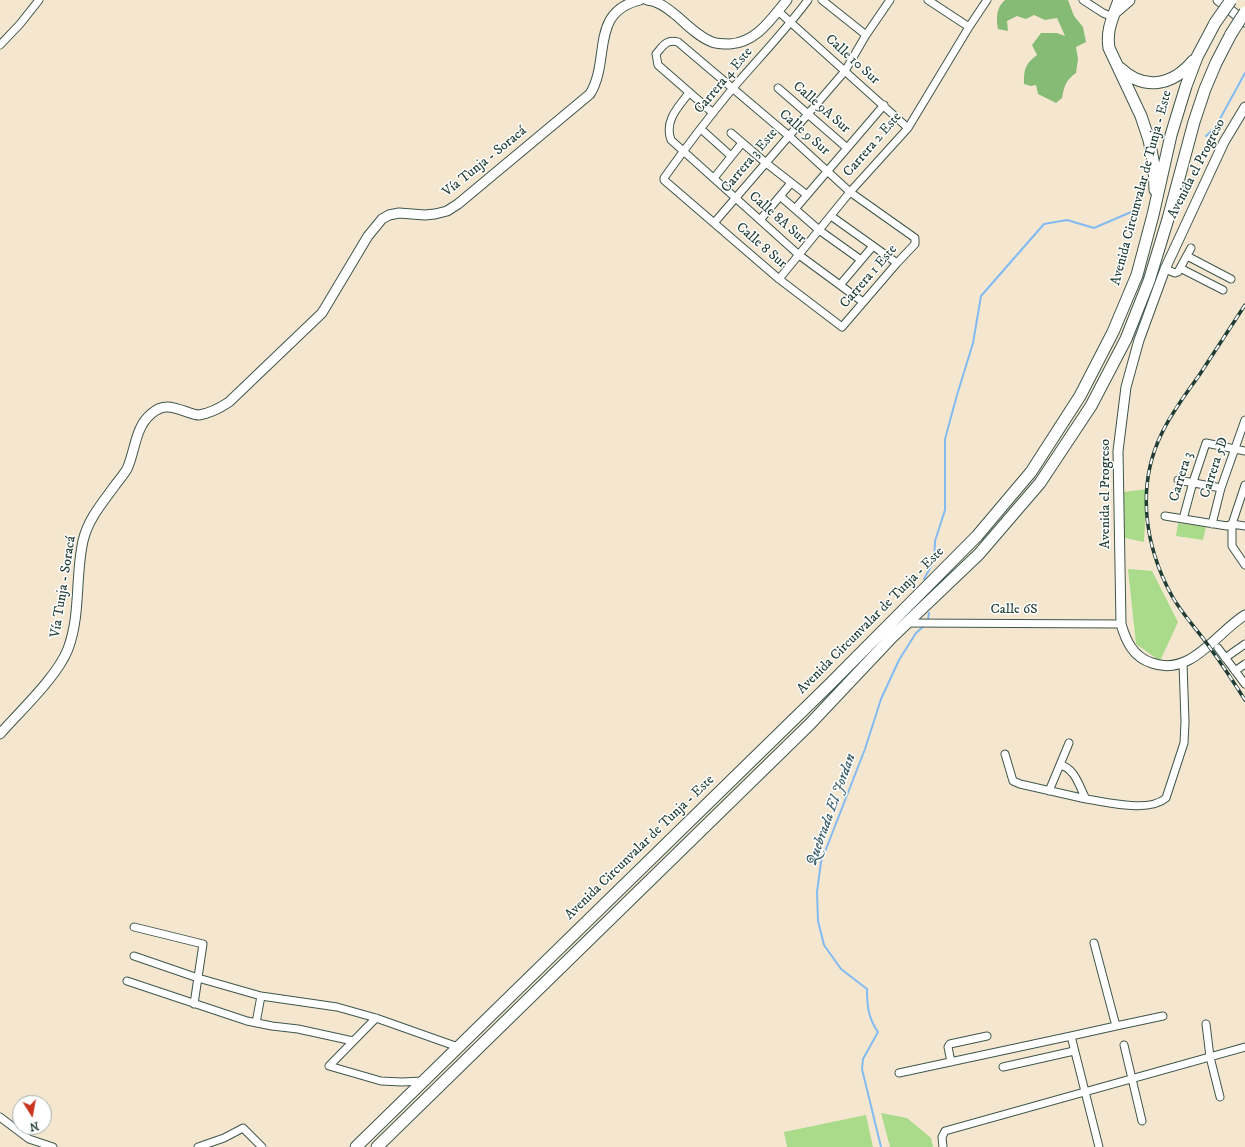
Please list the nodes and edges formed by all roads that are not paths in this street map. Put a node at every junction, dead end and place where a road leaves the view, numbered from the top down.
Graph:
1 (39, 0) edge
2 (640, 0) edge
3 (647, 0) edge
4 (787, 0) edge
5 (808, 0) edge
6 (822, 0) edge
7 (890, 0) edge
8 (928, 0) edge
9 (988, 0) edge
10 (1083, 0) edge
11 (1119, 0) edge
12 (1129, 0) edge
13 (1218, 0) edge
14 (1231, 0) edge
15 (778, 11) junction
16 (1114, 15) junction
17 (1245, 19) edge
18 (791, 23) junction
19 (969, 27) junction
20 (866, 35) junction
21 (0, 45) edge
22 (1196, 57) junction
23 (1118, 66) junction
24 (845, 71) junction
25 (778, 88) dead end
26 (733, 89) junction
27 (689, 93) junction
28 (884, 105) junction
29 (1245, 108) edge
30 (713, 113) junction
31 (808, 115) junction
32 (908, 128) junction
33 (701, 129) junction
34 (731, 133) dead end
35 (789, 136) junction
36 (742, 143) junction
37 (847, 148) junction
38 (683, 151) junction
39 (731, 156) junction
40 (766, 163) junction
41 (827, 171) junction
42 (714, 178) junction
43 (666, 182) joint
44 (791, 183) junction
45 (850, 192) junction
46 (807, 195) junction
47 (780, 196) junction
48 (736, 199) junction
49 (795, 209) junction
50 (1153, 215) junction
51 (831, 216) junction
52 (760, 220) junction
53 (714, 223) junction
54 (819, 230) junction
55 (916, 244) joint
56 (873, 246) junction
57 (1191, 248) dead end
58 (799, 255) junction
59 (1187, 256) junction
60 (861, 260) junction
61 (897, 263) junction
62 (1180, 268) junction
63 (1165, 269) junction
64 (779, 279) junction
65 (1231, 279) dead end
66 (840, 285) junction
67 (1223, 290) dead end
68 (863, 302) junction
69 (842, 327) joint
70 (1245, 420) edge
71 (1234, 448) junction
72 (1245, 451) edge
73 (1178, 480) dead end
74 (1193, 482) junction
75 (1245, 485) edge
76 (1221, 488) junction
77 (1243, 497) edge
78 (1165, 516) dead end
79 (1183, 519) junction
80 (1212, 524) junction
81 (1232, 524) junction
82 (1245, 526) edge
83 (1245, 565) edge
84 (1245, 615) edge
85 (907, 623) junction
86 (1122, 624) junction
87 (1245, 644) edge
88 (1218, 648) dead end
89 (1225, 658) junction
90 (1183, 663) junction
91 (1245, 664) edge
92 (1235, 671) junction
93 (1245, 684) edge
94 (0, 734) edge
95 (1069, 743) dead end
96 (1005, 754) dead end
97 (1060, 765) junction
98 (1049, 791) junction
99 (1086, 799) junction
100 (134, 927) dead end
101 (1094, 943) dead end
102 (134, 956) dead end
103 (198, 978) junction
104 (127, 982) dead end
105 (261, 996) junction
106 (194, 1004) junction
107 (1163, 1016) dead end
108 (376, 1018) junction
109 (256, 1023) junction
110 (1206, 1024) dead end
111 (1116, 1026) junction
112 (988, 1036) dead end
113 (1070, 1036) junction
114 (353, 1041) junction
115 (1124, 1045) dead end
116 (458, 1047) junction
117 (1245, 1047) edge
118 (1074, 1051) junction
119 (1210, 1057) junction
120 (951, 1062) junction
121 (1003, 1067) dead end
122 (899, 1073) dead end
123 (1131, 1078) junction
124 (423, 1082) junction
125 (1085, 1091) junction
126 (1220, 1097) dead end
127 (0, 1117) edge
128 (1142, 1120) dead end
129 (53, 1147) edge
130 (198, 1147) edge
131 (262, 1147) edge
132 (356, 1147) edge
133 (377, 1147) edge
134 (943, 1147) edge
135 (1099, 1147) edge

1 - 21 street
2 - 94 main road, Vía Tunja - Soracá
3 - 15 main road
4 - 15 main road
5 - 18 street, Carrera 4 Este
6 - 20 street
7 - 20 street, Carrera 3 Este
8 - 19 street
9 - 19 street, Carrera 2 Este
10 - 16 street
11 - 16 highway
12 - 16 highway
13 - 17 main road
14 - 22 highway, Avenida Circunvalar de Tunja - Este, bridge
15 - 18 street, Calle 10 Sur
16 - 23 highway
17 - 85 highway, Avenida Circunvalar de Tunja - Este, bridge
18 - 24 street, Calle 10 Sur
18 - 26 street, Carrera 4 Este
19 - 32 street, Carrera 2 Este
20 - 24 street, Carrera 3 Este
22 - 23 highway
22 - 50 highway, Avenida Circunvalar de Tunja - Este
23 - 50 highway
24 - 28 street, Calle 10 Sur
24 - 31 street, Carrera 3 Este
25 - 31 street, Calle 9A Sur
26 - 27 street, Calle 9 Sur
26 - 30 street, Carrera 4 Este
26 - 35 street, Calle 9 Sur
27 - 30 street
27 - 38 street, Calle 8A Sur
28 - 32 street, Calle 10 Sur
28 - 37 street
29 - 63 main road, Avenida el Progreso
30 - 33 street, Carrera 4 Este
31 - 35 street, Carrera 3 Este
31 - 37 street, Calle 9A Sur
32 - 45 street, Carrera 2 Este
33 - 38 street, Carrera 4 Este
33 - 39 street
34 - 36 street
35 - 40 street, Carrera 3 Este
35 - 41 street, Calle 9 Sur
36 - 39 street
36 - 40 street
37 - 41 street
38 - 42 street, Calle 8A Sur
38 - 43 street, Carrera 4 Este
39 - 42 street
40 - 44 street
40 - 48 street, Carrera 3 Este
41 - 45 street, Calle 9 Sur
41 - 46 street
42 - 48 street, Calle 8A Sur
43 - 53 street, Calle 8 Sur
44 - 46 street
44 - 47 street
45 - 51 street, Carrera 2 Este
45 - 55 street, Calle 9 Sur
46 - 49 street
47 - 49 street
47 - 52 street
48 - 52 street, Calle 8A Sur
48 - 53 street, Carrera 3 Este
49 - 54 street
50 - 116 highway, Avenida Circunvalar de Tunja - Este
51 - 54 street, Carrera 2 Este
51 - 56 street
52 - 58 street, Calle 8A Sur
53 - 64 street, Calle 8 Sur
54 - 58 street, Carrera 2 Este
54 - 60 street
55 - 61 street, Carrera 1 Este
56 - 60 street
56 - 61 street
57 - 59 street
58 - 64 street, Carrera 2 Este
58 - 66 street, Calle 8A Sur
59 - 62 street
59 - 65 street
60 - 66 street
61 - 68 street, Carrera 1 Este
62 - 63 street
62 - 67 street
63 - 86 main road, Avenida el Progreso
64 - 69 street, Calle 8 Sur
66 - 68 street, Calle 8A Sur
68 - 69 street, Carrera 1 Este
70 - 71 street, Carrera 5D
71 - 72 street
71 - 74 street, Carrera 3
71 - 76 street, Carrera 5D
73 - 74 street
74 - 76 street
74 - 79 street, Carrera 3
75 - 77 street
76 - 80 street, Carrera 5D
77 - 81 street
78 - 79 street
79 - 80 street
80 - 81 street
81 - 82 street
81 - 83 street
84 - 90 main road, Avenida el Progreso
85 - 86 street, Calle 6S
85 - 133 highway, Avenida Circunvalar de Tunja - Este
86 - 90 main road, Avenida el Progreso
87 - 89 street
88 - 89 street
89 - 92 street
90 - 99 street
91 - 92 street
92 - 93 street
95 - 97 street
96 - 98 street
97 - 98 street
97 - 99 street
98 - 99 street
100 - 103 street
101 - 111 street
102 - 103 street
103 - 105 street
103 - 106 street
104 - 106 street
105 - 108 street
105 - 109 street
106 - 109 street
107 - 111 street
108 - 114 street
108 - 116 street
109 - 114 street
110 - 119 street
111 - 113 street
112 - 120 street
113 - 118 street
113 - 120 street
114 - 124 street
115 - 123 street
116 - 124 highway, Avenida Circunvalar de Tunja - Este
117 - 119 street
118 - 121 street
118 - 125 street
119 - 123 street
119 - 126 street
120 - 122 street
123 - 125 street
123 - 128 street
124 - 132 highway, Avenida Circunvalar de Tunja - Este
125 - 134 street
125 - 135 street
127 - 129 street
130 - 131 street

